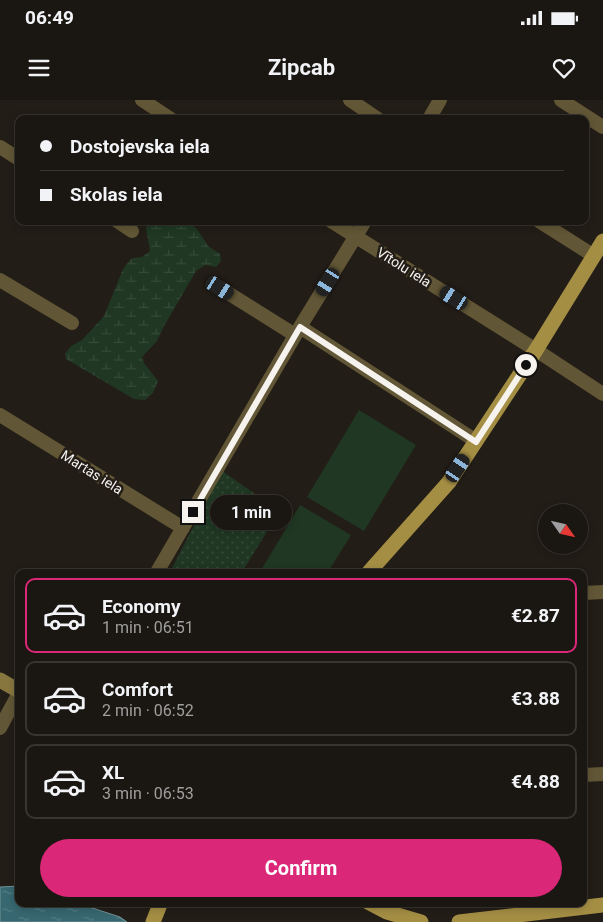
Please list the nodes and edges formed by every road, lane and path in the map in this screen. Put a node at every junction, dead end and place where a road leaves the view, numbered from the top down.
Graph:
1 (142, 100) edge
2 (350, 100) edge
3 (440, 100) edge
4 (561, 100) edge
5 (165, 115) edge
6 (372, 115) edge
7 (431, 115) edge
8 (584, 115) edge
9 (589, 119) edge
10 (603, 128) edge
11 (0, 147) edge
12 (15, 156) edge
13 (124, 225) edge
14 (337, 225) edge
15 (362, 225) edge
16 (545, 225) edge
17 (132, 230) dead end
18 (355, 237) junction
19 (603, 240) edge
20 (594, 256) junction
21 (0, 280) edge
22 (220, 288) dead end
23 (72, 323) dead end
24 (298, 331) junction
25 (536, 350) junction
26 (603, 394) edge
27 (0, 415) edge
28 (476, 442) junction
29 (183, 528) junction
30 (159, 569) edge
31 (372, 569) edge
32 (603, 592) edge
33 (587, 593) edge
34 (0, 680) edge
35 (15, 689) edge
36 (15, 700) edge
37 (0, 728) edge
38 (603, 774) edge
39 (587, 775) edge
40 (587, 905) edge
41 (603, 905) edge
42 (160, 907) edge
43 (378, 907) edge
44 (560, 907) edge
45 (153, 922) edge
46 (420, 922) edge
47 (459, 922) edge

1 - 5 street
2 - 6 street
3 - 7 street
4 - 8 street
9 - 10 street
11 - 12 street
13 - 17 street
14 - 18 street, Vītolu iela
15 - 18 street
16 - 20 street
18 - 24 street
18 - 25 street, Vītolu iela
19 - 20 main road
20 - 25 main road
21 - 23 street
22 - 24 street
24 - 28 street
24 - 29 street
25 - 26 street, Vītolu iela
25 - 28 main road
27 - 29 street, Martas iela
28 - 31 main road
29 - 30 street
32 - 33 street
34 - 35 street
36 - 37 street
38 - 39 street
40 - 41 main road
42 - 45 main road
43 - 46 main road
44 - 47 main road

